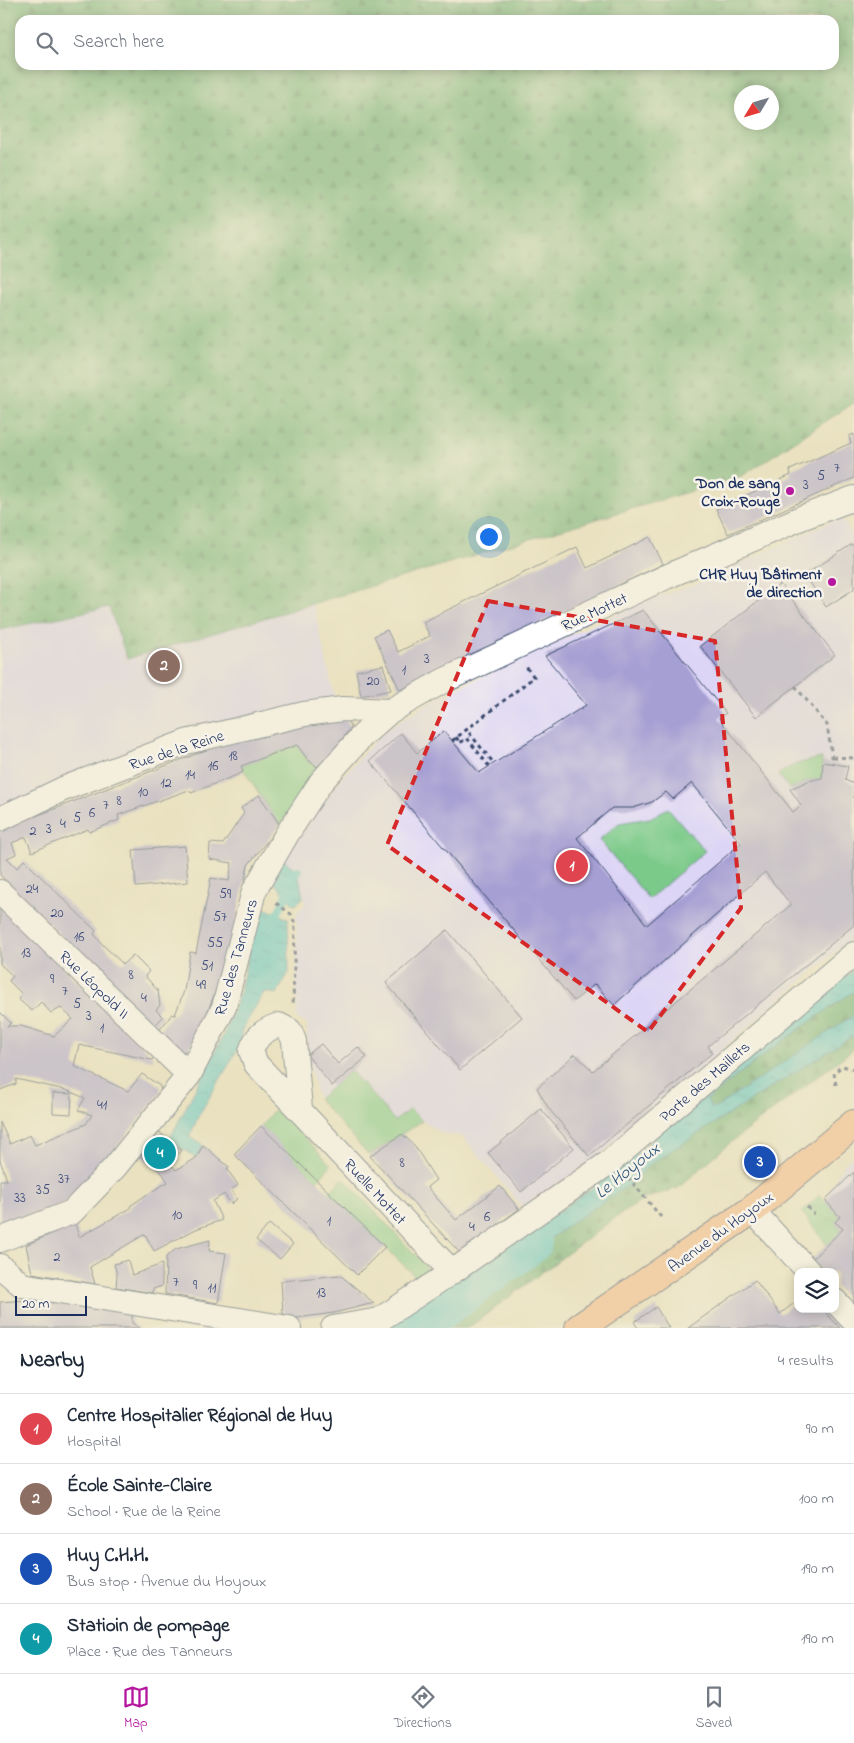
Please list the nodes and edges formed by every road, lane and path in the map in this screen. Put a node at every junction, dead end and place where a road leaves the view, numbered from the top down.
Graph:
1 (851, 505) edge
2 (512, 649) junction
3 (795, 686) dead end
4 (390, 711) junction
5 (466, 729) junction
6 (456, 737) junction
7 (452, 741) dead end
8 (833, 757) junction
9 (854, 758) edge
10 (833, 762) dead end
11 (0, 819) edge
12 (0, 892) edge
13 (291, 914) dead end
14 (854, 954) edge
15 (290, 1031) junction
16 (854, 1069) edge
17 (189, 1075) junction
18 (836, 1085) dead end
19 (300, 1110) junction
20 (854, 1124) edge
21 (633, 1182) dead end
22 (807, 1207) dead end
23 (752, 1210) junction
24 (814, 1214) dead end
25 (661, 1216) dead end
26 (0, 1240) edge
27 (0, 1266) edge
28 (805, 1268) edge
29 (452, 1272) junction
30 (839, 1305) edge
31 (854, 1321) edge
32 (290, 1328) edge
33 (333, 1328) edge
34 (580, 1328) edge

1 - 2 street, Rue Mottet
2 - 4 street, Rue Mottet
2 - 5 path
3 - 8 path
4 - 11 street, Rue de la Reine
4 - 17 street, Rue des Tanneurs
5 - 6 path
5 - 6 path
6 - 7 path
8 - 9 path
8 - 10 path
12 - 17 street, Rue Léopold II
13 - 15 path
14 - 29 street, Porte des Maillets
15 - 19 street
15 - 19 street, Ruelle Mottet
16 - 18 path
17 - 26 street, Rue des Tanneurs
19 - 29 street, Ruelle Mottet
20 - 23 main road, Avenue du Hoyoux
21 - 25 path
22 - 24 path
23 - 28 street
23 - 34 main road, Avenue du Hoyoux
27 - 32 street
29 - 33 street, Porte des Maillets
30 - 31 street

